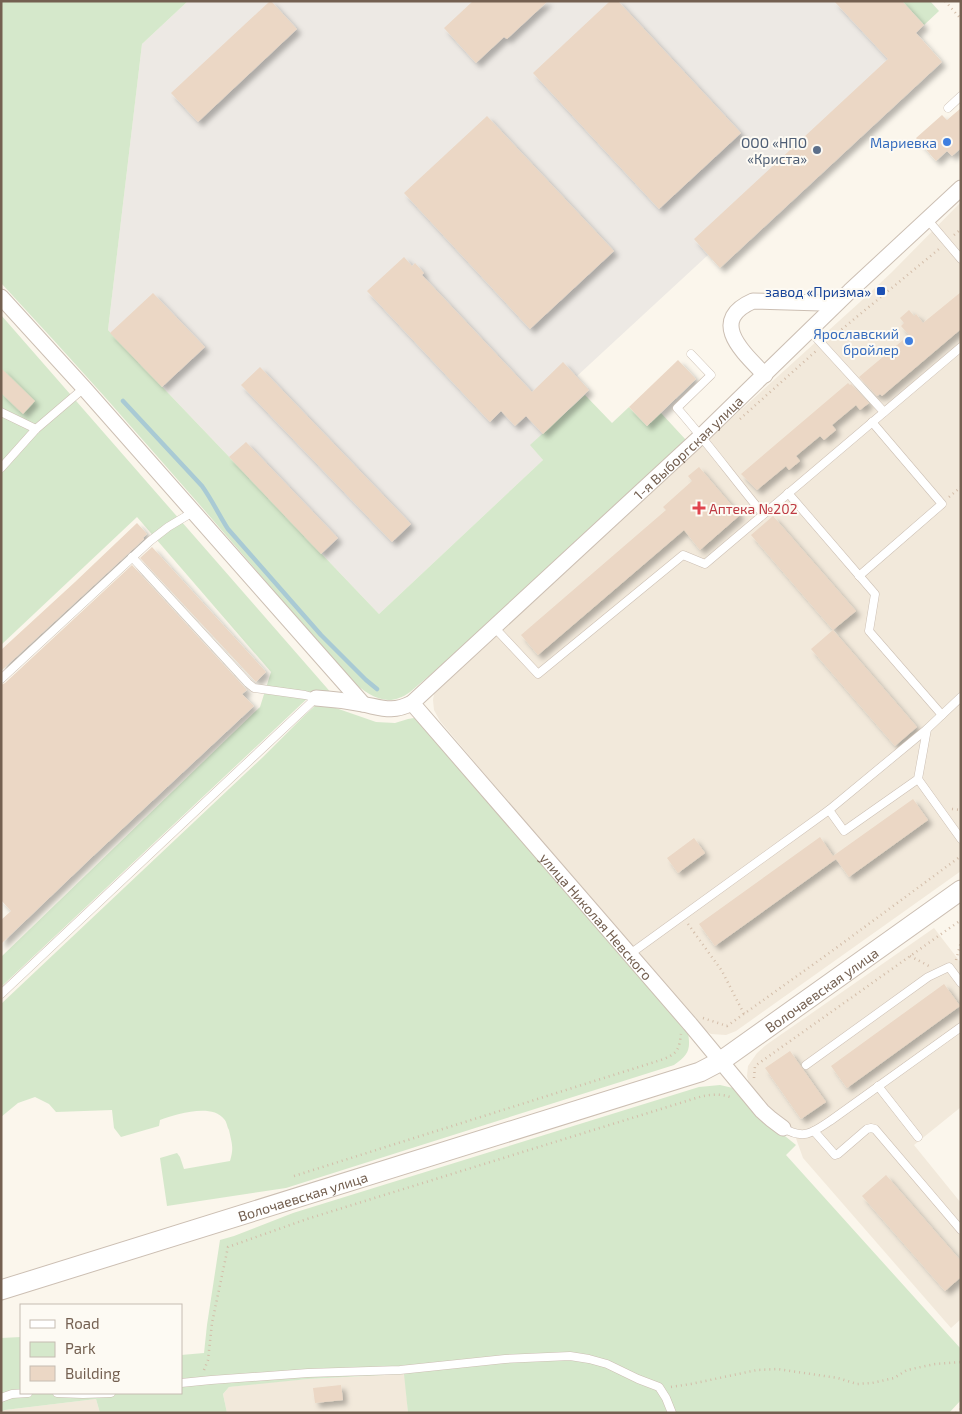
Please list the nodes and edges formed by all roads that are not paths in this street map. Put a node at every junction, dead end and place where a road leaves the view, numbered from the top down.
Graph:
1 (961, 96) edge
2 (948, 108) dead end
3 (961, 188) edge
4 (927, 219) junction
5 (961, 259) edge
6 (850, 291) junction
7 (1, 297) edge
8 (810, 330) junction
9 (959, 353) edge
10 (691, 354) dead end
11 (764, 375) junction
12 (84, 388) junction
13 (1, 412) edge
14 (884, 412) junction
15 (872, 422) junction
16 (36, 429) junction
17 (701, 436) junction
18 (1, 468) edge
19 (788, 493) junction
20 (194, 512) junction
21 (763, 514) junction
22 (132, 558) junction
23 (859, 576) junction
24 (494, 627) junction
25 (1, 679) edge
26 (961, 697) edge
27 (316, 698) junction
28 (412, 703) junction
29 (363, 704) junction
30 (942, 714) junction
31 (927, 729) junction
32 (918, 779) junction
33 (829, 810) junction
34 (961, 840) edge
35 (961, 890) edge
36 (630, 954) junction
37 (961, 983) edge
38 (1, 994) edge
39 (961, 1026) edge
40 (721, 1061) junction
41 (806, 1066) dead end
42 (878, 1086) junction
43 (783, 1128) joint
44 (814, 1131) junction
45 (918, 1137) dead end
46 (961, 1230) edge
47 (1, 1290) edge
48 (182, 1383) edge
49 (20, 1394) edge
50 (1, 1398) edge
51 (672, 1413) edge

1 - 2 lane
3 - 4 street, 1-я Выборгская улица
4 - 5 lane
4 - 6 street, 1-я Выборгская улица
6 - 8 street, 1-я Выборгская улица
6 - 11 street
7 - 12 street
8 - 11 street, 1-я Выборгская улица
8 - 14 lane
9 - 14 lane
10 - 17 lane
11 - 17 street, 1-я Выборгская улица
12 - 16 lane
12 - 20 street
13 - 16 lane
14 - 15 lane
15 - 19 lane
15 - 23 lane
16 - 18 lane
17 - 21 lane
17 - 24 street, 1-я Выборгская улица
19 - 21 lane
19 - 23 lane
20 - 22 lane
20 - 29 street
21 - 24 lane
22 - 25 lane
22 - 27 lane
23 - 30 lane
24 - 28 street, 1-я Выборгская улица
26 - 30 lane
27 - 29 street
27 - 38 lane
28 - 29 street
28 - 36 street, улица Николая Невского
30 - 31 lane
31 - 32 lane
31 - 33 lane
32 - 33 lane
32 - 34 lane
33 - 36 lane
35 - 40 street, Волочаевская улица
36 - 40 street, улица Николая Невского
37 - 41 lane
39 - 42 lane
40 - 43 street, улица Николая Невского
40 - 47 street, Волочаевская улица
42 - 44 lane
42 - 45 lane
43 - 44 lane
44 - 46 lane
48 - 51 lane
49 - 50 lane

